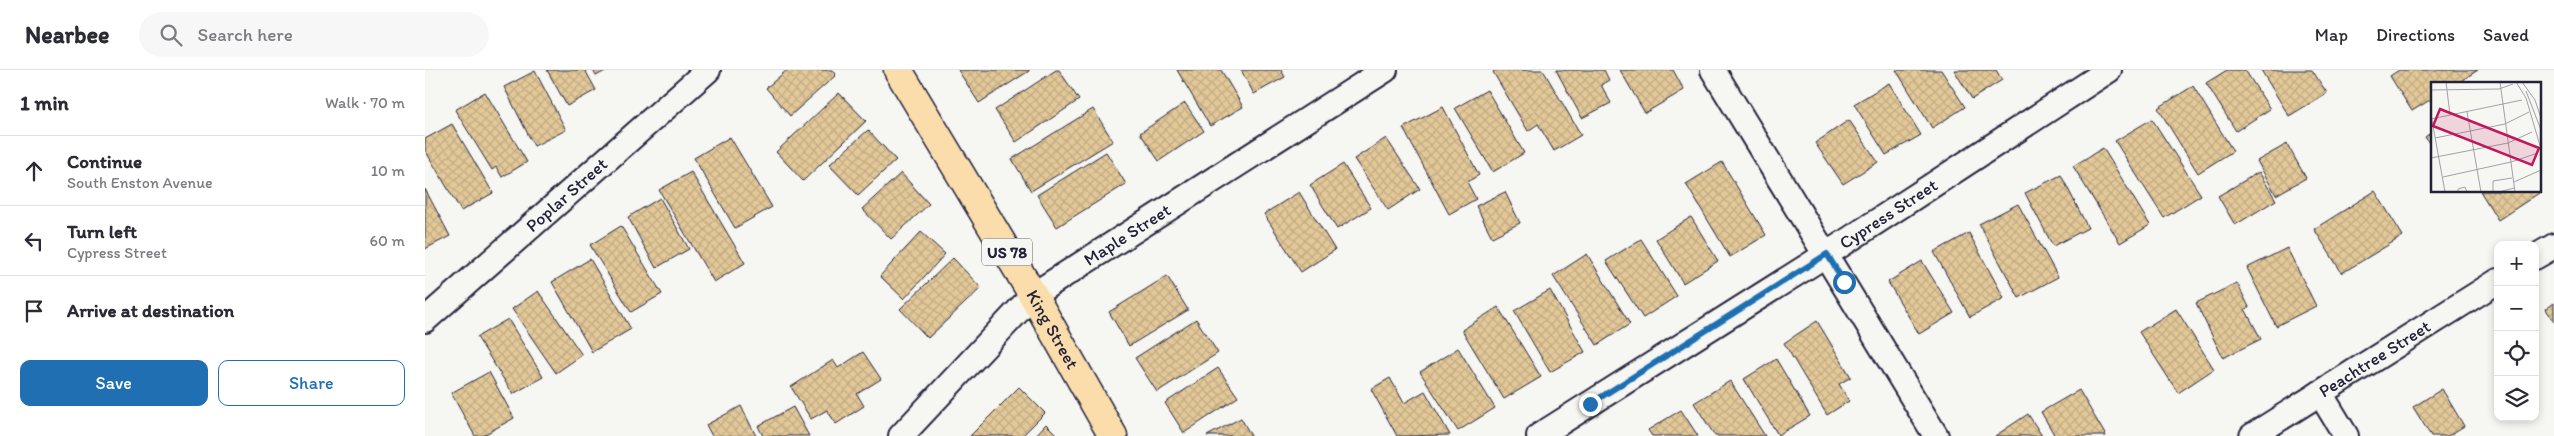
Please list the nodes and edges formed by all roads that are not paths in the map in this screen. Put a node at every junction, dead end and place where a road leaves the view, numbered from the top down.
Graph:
1 (709, 70) edge
2 (898, 70) edge
3 (1385, 70) edge
4 (1713, 70) edge
5 (2109, 70) edge
6 (2554, 246) edge
7 (1827, 254) junction
8 (2539, 255) edge
9 (2494, 284) edge
10 (1033, 295) junction
11 (425, 320) edge
12 (2320, 393) junction
13 (901, 436) edge
14 (1113, 436) edge
15 (1539, 436) edge
16 (1935, 436) edge
17 (2252, 436) edge
18 (2346, 436) edge

1 - 11 street, Poplar Street
2 - 10 main road, King Street / US 78
3 - 10 street, Maple Street
4 - 7 street
5 - 7 street, Cypress Street
6 - 8 street
7 - 15 street, Cypress Street
7 - 16 street
9 - 12 street, Peachtree Street
10 - 13 street, Maple Street
10 - 14 main road, King Street / US 78
12 - 17 street, Peachtree Street
12 - 18 street

